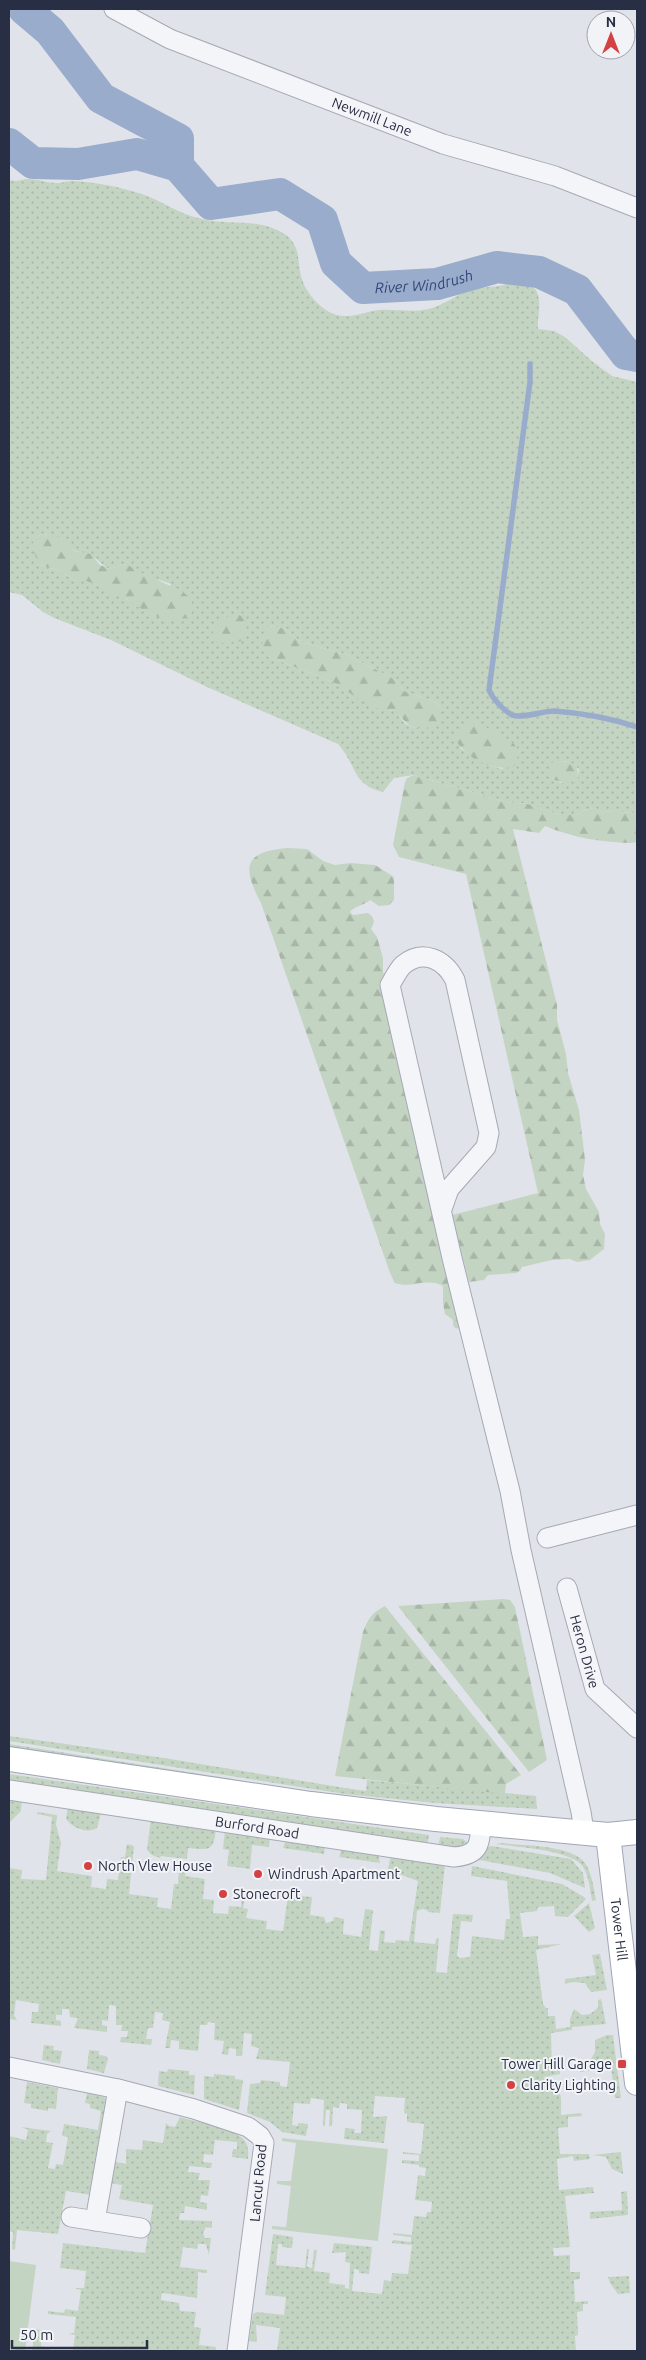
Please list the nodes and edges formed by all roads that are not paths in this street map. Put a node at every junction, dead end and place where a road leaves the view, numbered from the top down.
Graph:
1 (114, 9) edge
2 (637, 208) edge
3 (442, 1209) junction
4 (637, 1515) edge
5 (547, 1538) dead end
6 (567, 1588) dead end
7 (637, 1728) edge
8 (9, 1758) edge
9 (9, 1790) edge
10 (481, 1823) junction
11 (584, 1832) junction
12 (637, 1832) edge
13 (608, 1835) junction
14 (633, 1999) edge
15 (9, 2067) edge
16 (637, 2083) edge
17 (118, 2088) junction
18 (70, 2217) dead end
19 (95, 2221) junction
20 (141, 2228) dead end
21 (237, 2351) edge

1 - 2 street, Newmill Lane
3 - 3 street
3 - 11 street
4 - 5 street
6 - 7 street, Heron Drive
8 - 10 main road
9 - 10 street, Burford Road
10 - 11 main road
11 - 13 main road
12 - 13 main road
13 - 14 main road, Tower Hill
14 - 16 main road, Tower Hill
15 - 17 street, Lancut Road
17 - 19 street
17 - 21 street, Lancut Road
18 - 19 street
19 - 20 street

